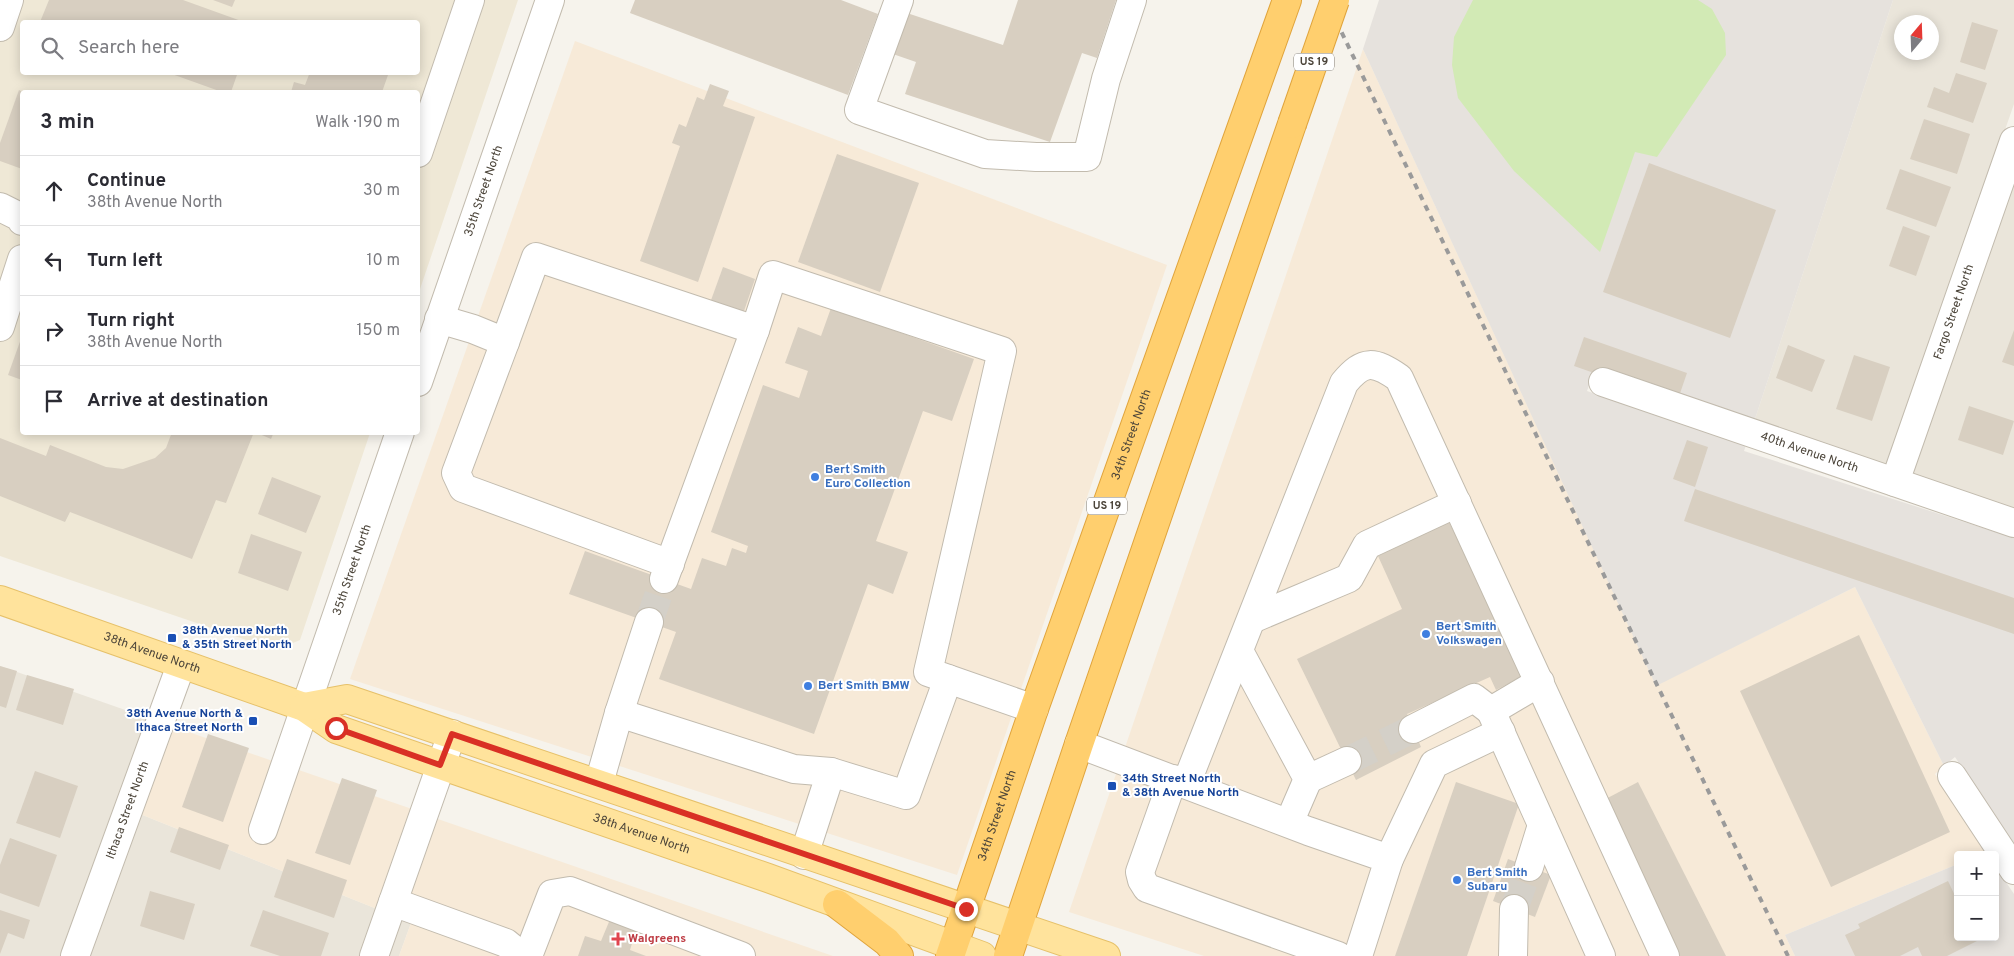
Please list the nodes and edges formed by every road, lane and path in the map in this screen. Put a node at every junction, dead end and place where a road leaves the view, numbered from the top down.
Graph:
1 (9, 0) edge
2 (470, 0) edge
3 (899, 0) edge
4 (1132, 0) edge
5 (1287, 0) edge
6 (1335, 0) edge
7 (546, 1) edge
8 (0, 27) edge
9 (2014, 141) edge
10 (420, 147) edge
11 (0, 207) edge
12 (20, 217) edge
13 (20, 265) edge
14 (439, 319) junction
15 (0, 327) edge
16 (755, 330) junction
17 (424, 342) edge
18 (505, 342) junction
19 (420, 369) edge
20 (1603, 382) dead end
21 (399, 435) edge
22 (1895, 482) junction
23 (1457, 503) junction
24 (2014, 523) edge
25 (0, 600) edge
26 (1252, 618) junction
27 (649, 622) tunnel mouth
28 (1239, 651) junction
29 (181, 665) junction
30 (948, 679) junction
31 (1540, 682) junction
32 (304, 707) junction
33 (1034, 709) junction
34 (619, 713) junction
35 (1496, 721) junction
36 (1413, 728) tunnel mouth
37 (452, 734) junction
38 (1079, 744) junction
39 (1347, 761) tunnel mouth
40 (440, 765) junction
41 (831, 772) junction
42 (1952, 776) dead end
43 (1308, 779) junction
44 (1179, 782) junction
45 (599, 783) junction
46 (1290, 823) junction
47 (1542, 825) junction
48 (263, 830) dead end
49 (804, 855) junction
50 (1389, 859) junction
51 (1529, 867) tunnel mouth
52 (2014, 870) edge
53 (393, 902) junction
54 (837, 904) junction
55 (966, 909) junction
56 (1514, 909) tunnel mouth
57 (1017, 925) junction
58 (952, 951) edge
59 (76, 956) edge
60 (374, 956) edge
61 (522, 956) edge
62 (528, 956) edge
63 (742, 956) edge
64 (899, 956) edge
65 (982, 956) edge
66 (1008, 956) edge
67 (1106, 956) edge
68 (1338, 956) edge
69 (1358, 956) edge
70 (1513, 956) edge
71 (1601, 956) edge
72 (1665, 956) edge

1 - 8 street
2 - 10 street
3 - 4 street
5 - 33 highway, 34th Street North / US 19
6 - 38 highway, US 19, bridge
7 - 14 street, 35th Street North
9 - 22 street, Fargo Street North
11 - 12 street
13 - 15 street
14 - 17 street, 35th Street North
14 - 18 street
16 - 18 street
16 - 18 street
16 - 30 street
17 - 19 street, 35th Street North
20 - 22 street, 40th Avenue North
21 - 32 street, 35th Street North
22 - 24 street, 40th Avenue North
23 - 26 street
23 - 26 street
23 - 31 street
25 - 29 main road, 38th Avenue North
26 - 28 street
27 - 34 street
28 - 43 street
28 - 44 street
29 - 32 main road, 38th Avenue North
29 - 59 street, Ithaca Street North
30 - 33 street
30 - 41 street
31 - 35 street
31 - 72 street
32 - 37 main road, 38th Avenue North
32 - 40 main road, 38th Avenue North
32 - 48 street, 35th Street North
33 - 55 highway, 34th Street North / US 19
34 - 41 street
34 - 45 street
35 - 36 street
35 - 47 street
35 - 50 street
37 - 40 street
37 - 45 main road, 38th Avenue North
38 - 44 street
38 - 57 highway, US 19
39 - 43 street
40 - 53 street
40 - 54 main road, 38th Avenue North
41 - 49 street
42 - 52 street
43 - 46 street
44 - 46 street
44 - 68 street
45 - 49 main road, 38th Avenue North
46 - 50 street
47 - 51 street
47 - 71 street
49 - 55 main road, 38th Avenue North
50 - 69 street
53 - 60 street
53 - 61 street
54 - 58 main road, 38th Avenue North
54 - 64 highway
55 - 57 main road, 38th Avenue North
55 - 58 highway, 34th Street North / US 19
56 - 70 street
57 - 66 highway, US 19
57 - 67 main road, 38th Avenue North
58 - 65 main road, 38th Avenue North
62 - 63 street

